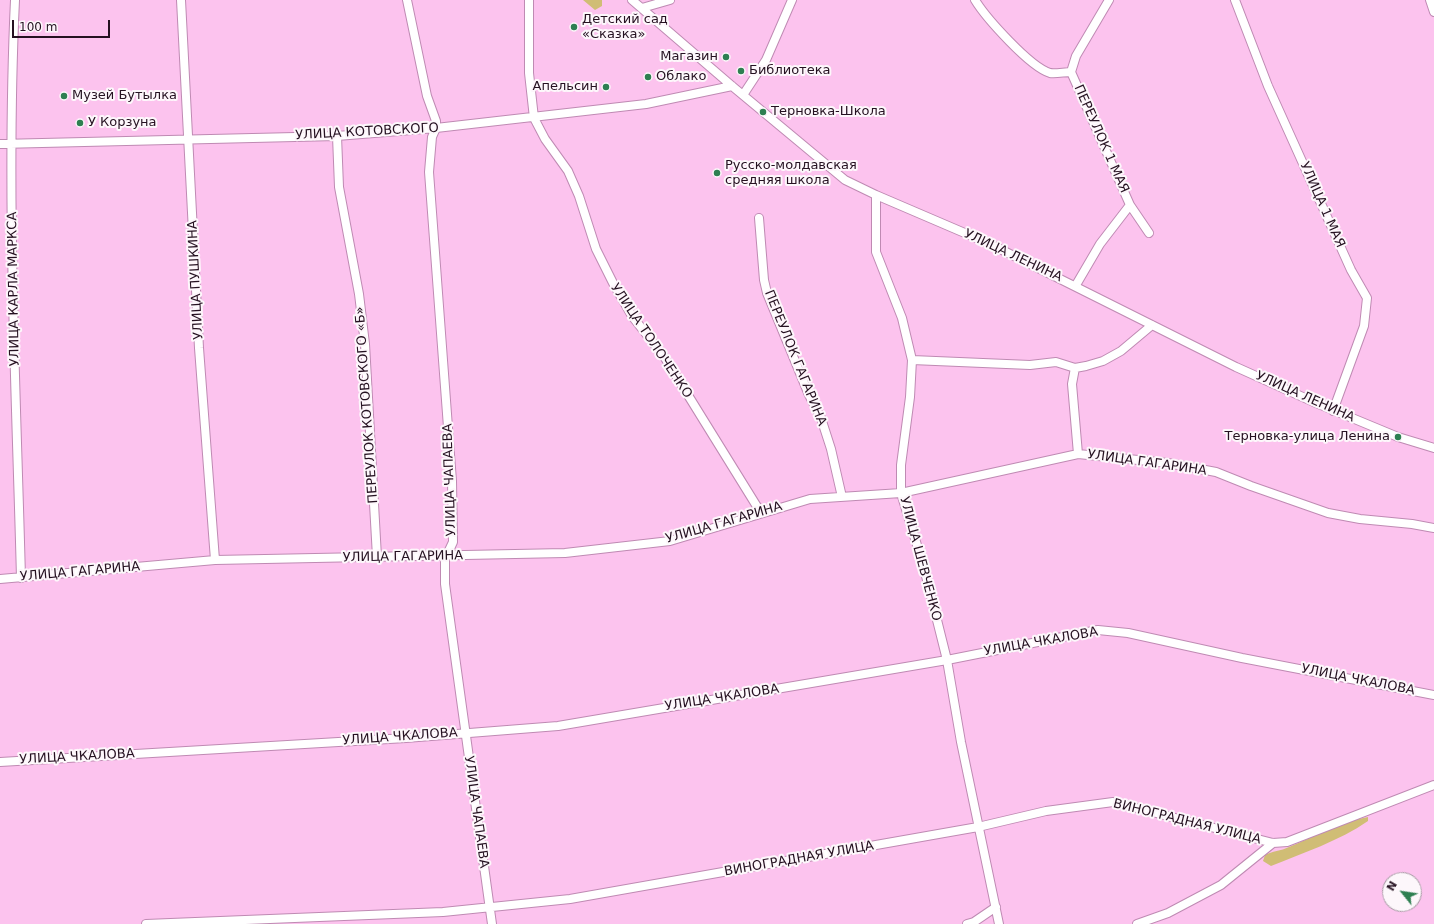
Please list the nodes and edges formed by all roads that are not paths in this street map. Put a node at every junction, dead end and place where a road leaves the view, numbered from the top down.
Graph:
1 (15, 0) edge
2 (181, 0) edge
3 (407, 0) edge
4 (529, 0) edge
5 (632, 0) edge
6 (670, 0) edge
7 (792, 0) edge
8 (974, 0) edge
9 (1109, 0) edge
10 (1235, 0) edge
11 (1430, 0) edge
12 (642, 8) junction
13 (1434, 12) edge
14 (1071, 72) junction
15 (732, 86) junction
16 (743, 95) junction
17 (534, 118) junction
18 (436, 128) junction
19 (337, 136) junction
20 (188, 140) junction
21 (0, 144) edge
22 (12, 144) junction
23 (876, 195) junction
24 (1130, 205) junction
25 (759, 218) dead end
26 (1149, 233) dead end
27 (1076, 285) junction
28 (1152, 326) junction
29 (912, 360) junction
30 (1075, 368) junction
31 (1333, 411) junction
32 (1434, 448) edge
33 (1078, 454) junction
34 (901, 493) junction
35 (842, 497) junction
36 (761, 513) junction
37 (1434, 528) edge
38 (447, 555) junction
39 (377, 557) junction
40 (216, 560) junction
41 (21, 578) junction
42 (0, 579) edge
43 (947, 660) junction
44 (1434, 695) edge
45 (464, 733) junction
46 (0, 762) edge
47 (1434, 785) edge
48 (978, 827) junction
49 (1258, 839) junction
50 (1273, 843) junction
51 (1263, 851) junction
52 (490, 907) junction
53 (996, 907) junction
54 (146, 924) edge
55 (492, 924) edge
56 (967, 924) edge
57 (999, 924) edge
58 (1137, 924) edge

1 - 22 street, УЛИЦА КАРЛА МАРКСА
2 - 20 street, УЛИЦА ПУШКИНА
3 - 18 street
4 - 17 street, УЛИЦА ТОЛОЧЕНКО
5 - 12 street, УЛИЦА ЛЕНИНА
6 - 12 street
7 - 16 street
8 - 14 street, ПЕРЕУЛОК 1 МАЯ
9 - 14 street, ПЕРЕУЛОК 1 МАЯ
10 - 31 street, УЛИЦА 1 МАЯ
11 - 13 street
12 - 15 street, УЛИЦА ЛЕНИНА
14 - 24 street, ПЕРЕУЛОК 1 МАЯ
15 - 16 street, УЛИЦА ЛЕНИНА
15 - 17 street, УЛИЦА КОТОВСКОГО
16 - 23 street, УЛИЦА ЛЕНИНА
17 - 18 street, УЛИЦА КОТОВСКОГО
17 - 36 street, УЛИЦА ТОЛОЧЕНКО
18 - 19 street, УЛИЦА КОТОВСКОГО
18 - 38 street, УЛИЦА ЧАПАЕВА
19 - 20 street, УЛИЦА КОТОВСКОГО
19 - 39 street, ПЕРЕУЛОК КОТОВСКОГО «Б»
20 - 22 street, УЛИЦА КОТОВСКОГО
20 - 40 street, УЛИЦА ПУШКИНА
21 - 22 street, УЛИЦА КОТОВСКОГО
22 - 41 street, УЛИЦА КАРЛА МАРКСА
23 - 27 street, УЛИЦА ЛЕНИНА
23 - 29 street, УЛИЦА ШЕВЧЕНКО
24 - 26 street
24 - 27 street, ПЕРЕУЛОК 1 МАЯ
25 - 35 street, ПЕРЕУЛОК ГАГАРИНА
27 - 28 street, УЛИЦА ЛЕНИНА
28 - 30 street
28 - 31 street, УЛИЦА ЛЕНИНА
29 - 30 street
29 - 34 street, УЛИЦА ШЕВЧЕНКО
30 - 33 street
31 - 32 street, УЛИЦА ЛЕНИНА
33 - 34 street, УЛИЦА ГАГАРИНА
33 - 37 street, УЛИЦА ГАГАРИНА
34 - 35 street, УЛИЦА ГАГАРИНА
34 - 43 street, УЛИЦА ШЕВЧЕНКО
35 - 36 street, УЛИЦА ГАГАРИНА
36 - 38 street, УЛИЦА ГАГАРИНА
38 - 39 street, УЛИЦА ГАГАРИНА
38 - 45 street, УЛИЦА ЧАПАЕВА
39 - 40 street, УЛИЦА ГАГАРИНА
40 - 41 street, УЛИЦА ГАГАРИНА
41 - 42 street, УЛИЦА ГАГАРИНА
43 - 44 street, УЛИЦА ЧКАЛОВА
43 - 45 street, УЛИЦА ЧКАЛОВА
43 - 48 street, УЛИЦА ШЕВЧЕНКО
45 - 46 street, УЛИЦА ЧКАЛОВА
45 - 52 street, УЛИЦА ЧАПАЕВА
47 - 50 street, ВИНОГРАДНАЯ УЛИЦА
48 - 49 street, ВИНОГРАДНАЯ УЛИЦА
48 - 52 street, ВИНОГРАДНАЯ УЛИЦА
48 - 53 street, УЛИЦА ШЕВЧЕНКО
49 - 50 street, ВИНОГРАДНАЯ УЛИЦА
49 - 51 street
50 - 51 street
51 - 58 street
52 - 54 street, ВИНОГРАДНАЯ УЛИЦА
52 - 55 street, УЛИЦА ЧАПАЕВА
53 - 56 street
53 - 57 street, УЛИЦА ШЕВЧЕНКО

